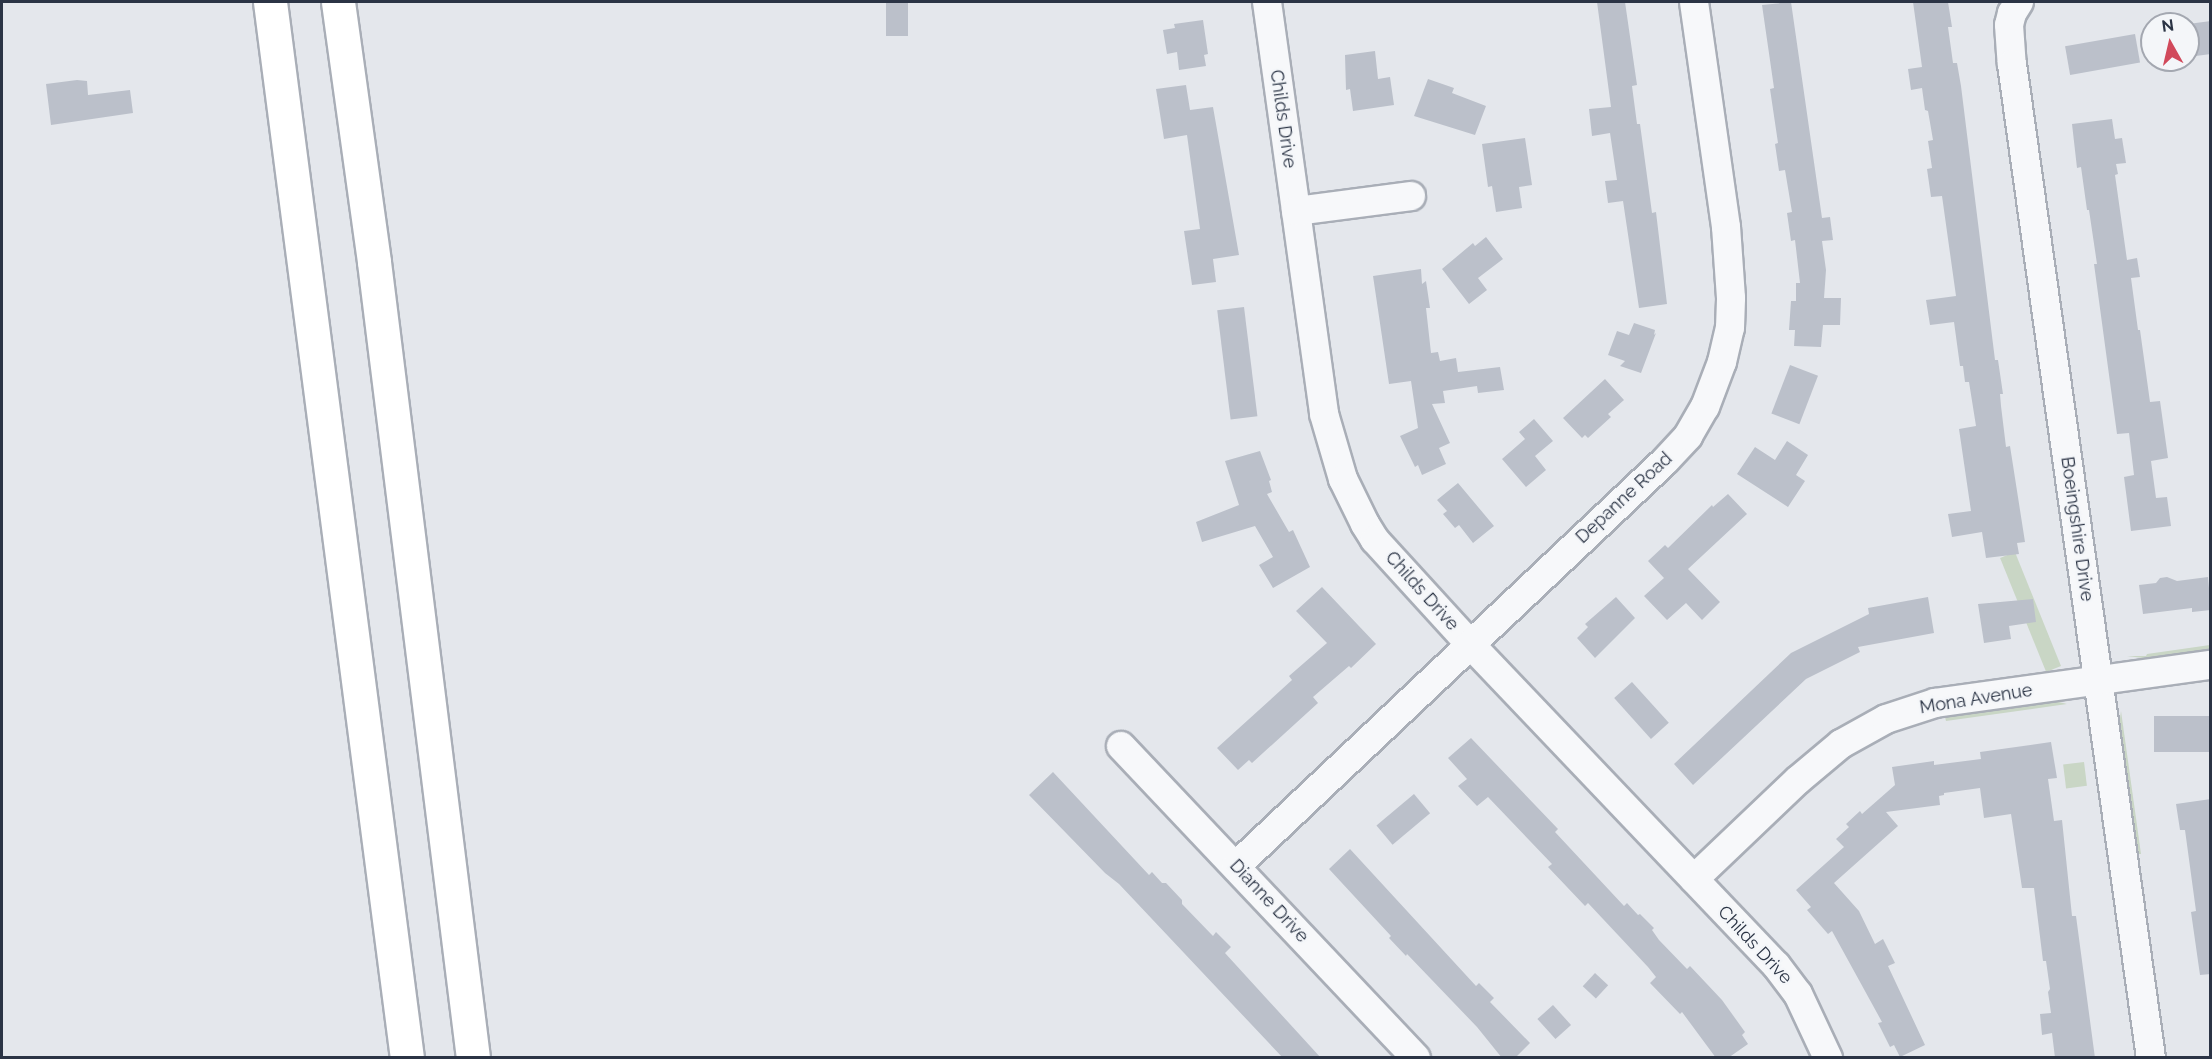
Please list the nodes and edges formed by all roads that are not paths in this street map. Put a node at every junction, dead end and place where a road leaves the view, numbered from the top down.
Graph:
1 (338, 2) edge
2 (1268, 2) edge
3 (1694, 2) edge
4 (2019, 2) edge
5 (270, 6) edge
6 (1411, 196) dead end
7 (1296, 212) junction
8 (1470, 644) junction
9 (2211, 665) edge
10 (2098, 681) junction
11 (1121, 746) dead end
12 (1236, 866) junction
13 (1694, 879) junction
14 (407, 1058) edge
15 (473, 1058) edge
16 (1416, 1058) edge
17 (1828, 1058) edge
18 (2151, 1058) edge

1 - 15 highway
2 - 7 street, Childs Drive
3 - 8 street, Depanne Road
4 - 10 street, Boeingshire Drive
5 - 14 highway
6 - 7 street
7 - 8 street, Childs Drive
8 - 12 street, Depanne Road
8 - 13 street, Childs Drive
9 - 10 street, Mona Avenue
10 - 13 street, Mona Avenue
10 - 18 street, Boeingshire Drive
11 - 12 street, Dianne Drive
12 - 16 street, Dianne Drive
13 - 17 street, Childs Drive

